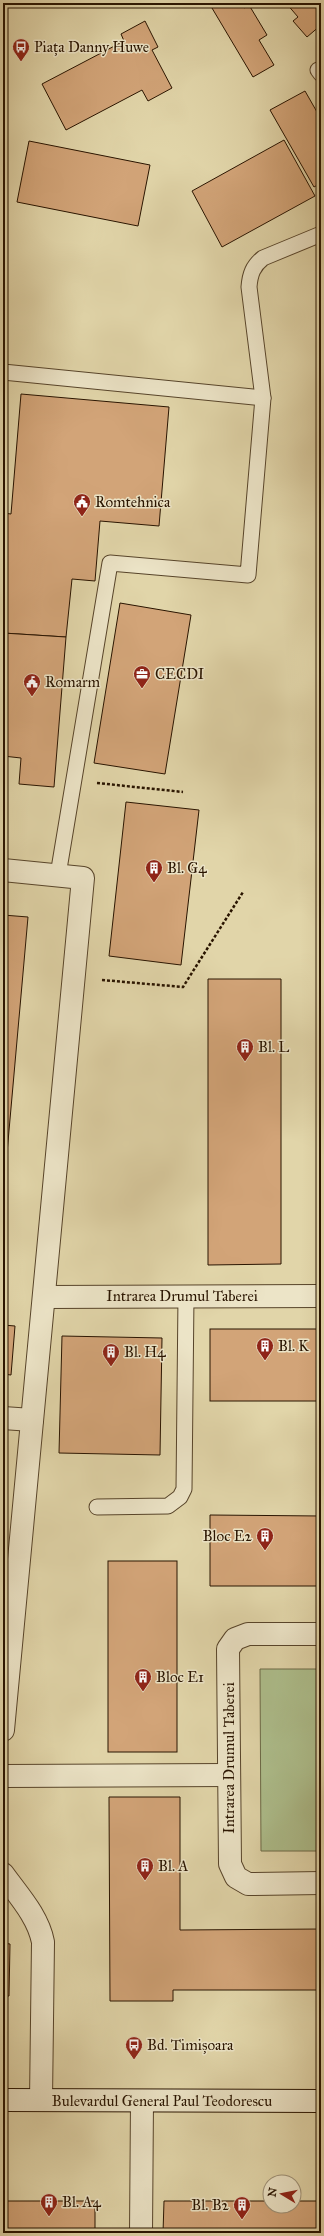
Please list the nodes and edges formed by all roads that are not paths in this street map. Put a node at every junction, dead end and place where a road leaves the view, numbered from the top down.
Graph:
1 (321, 234) edge
2 (3, 372) edge
3 (263, 398) junction
4 (3, 870) edge
5 (58, 875) junction
6 (186, 1296) junction
7 (321, 1296) edge
8 (44, 1297) junction
9 (3, 1418) edge
10 (32, 1420) junction
11 (97, 1506) dead end
12 (321, 1634) edge
13 (3, 1730) edge
14 (229, 1775) junction
15 (3, 1776) edge
16 (3, 1874) edge
17 (321, 1883) edge
18 (3, 2100) edge
19 (41, 2100) junction
20 (142, 2101) junction
21 (321, 2101) edge
22 (141, 2233) edge

1 - 3 lane
2 - 3 lane
3 - 5 lane
4 - 5 street
5 - 8 street
6 - 7 street, Intrarea Drumul Taberei
6 - 8 street, Intrarea Drumul Taberei
6 - 11 lane
8 - 10 street
9 - 10 street
10 - 13 street
12 - 14 street, Intrarea Drumul Taberei
14 - 15 street
14 - 17 street, Intrarea Drumul Taberei
16 - 19 street
18 - 19 street, Bulevardul General Paul Teodorescu
19 - 20 street, Bulevardul General Paul Teodorescu
20 - 21 street, Bulevardul General Paul Teodorescu
20 - 22 street

